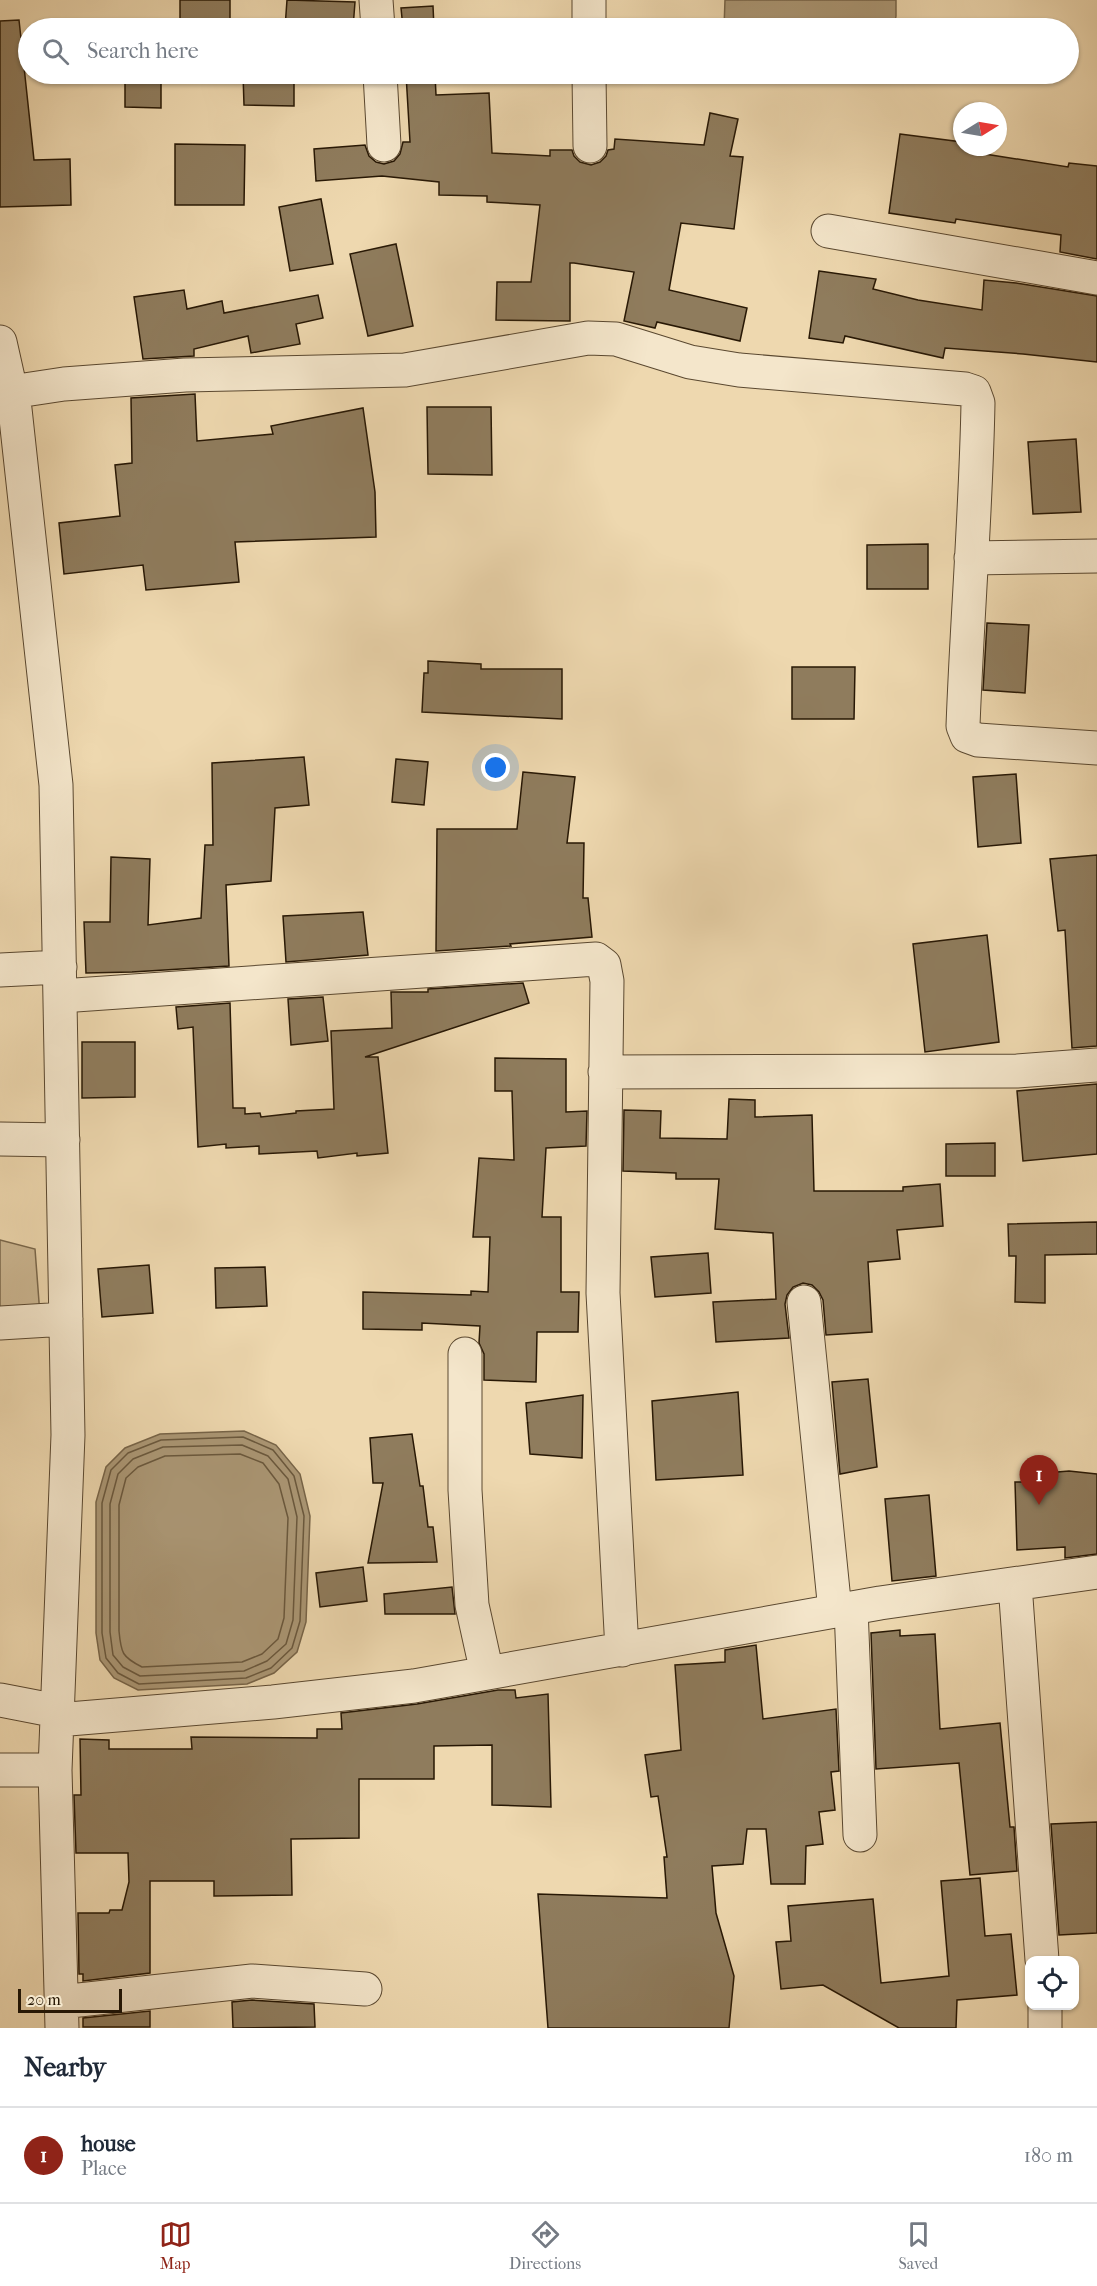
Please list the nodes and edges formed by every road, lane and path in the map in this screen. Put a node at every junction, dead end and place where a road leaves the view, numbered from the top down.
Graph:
1 (376, 0) edge
2 (589, 0) edge
3 (377, 18) edge
4 (589, 18) edge
5 (381, 84) edge
6 (589, 84) edge
7 (384, 145) dead end
8 (590, 146) dead end
9 (828, 231) dead end
10 (1097, 278) edge
11 (0, 342) edge
12 (11, 392) junction
13 (1097, 556) edge
14 (971, 558) junction
15 (1097, 748) edge
16 (0, 970) edge
17 (61, 981) junction
18 (1097, 1065) edge
19 (605, 1072) junction
20 (0, 1138) edge
21 (63, 1140) junction
22 (804, 1302) dead end
23 (66, 1319) junction
24 (0, 1323) edge
25 (465, 1354) dead end
26 (1097, 1572) edge
27 (1015, 1584) junction
28 (843, 1610) junction
29 (622, 1650) junction
30 (487, 1673) junction
31 (0, 1700) edge
32 (57, 1715) junction
33 (0, 1770) edge
34 (55, 1770) junction
35 (860, 1835) dead end
36 (1042, 1956) edge
37 (365, 1989) dead end
38 (1045, 2010) edge
39 (61, 2015) edge
40 (1045, 2028) edge

1 - 3 street
2 - 4 street
5 - 7 street
6 - 8 street
9 - 10 street
11 - 12 street
12 - 14 street
12 - 17 street
13 - 14 street
14 - 15 street
16 - 17 street
17 - 19 street
17 - 21 street
18 - 19 street
19 - 29 street
20 - 21 street
21 - 23 street
22 - 28 street
23 - 24 street
23 - 32 street
25 - 30 street
26 - 27 street
27 - 28 street
27 - 36 street
28 - 29 street
28 - 35 street
29 - 30 street
30 - 32 street
31 - 32 street
32 - 34 street
33 - 34 street
34 - 39 street
37 - 39 street
38 - 40 street

